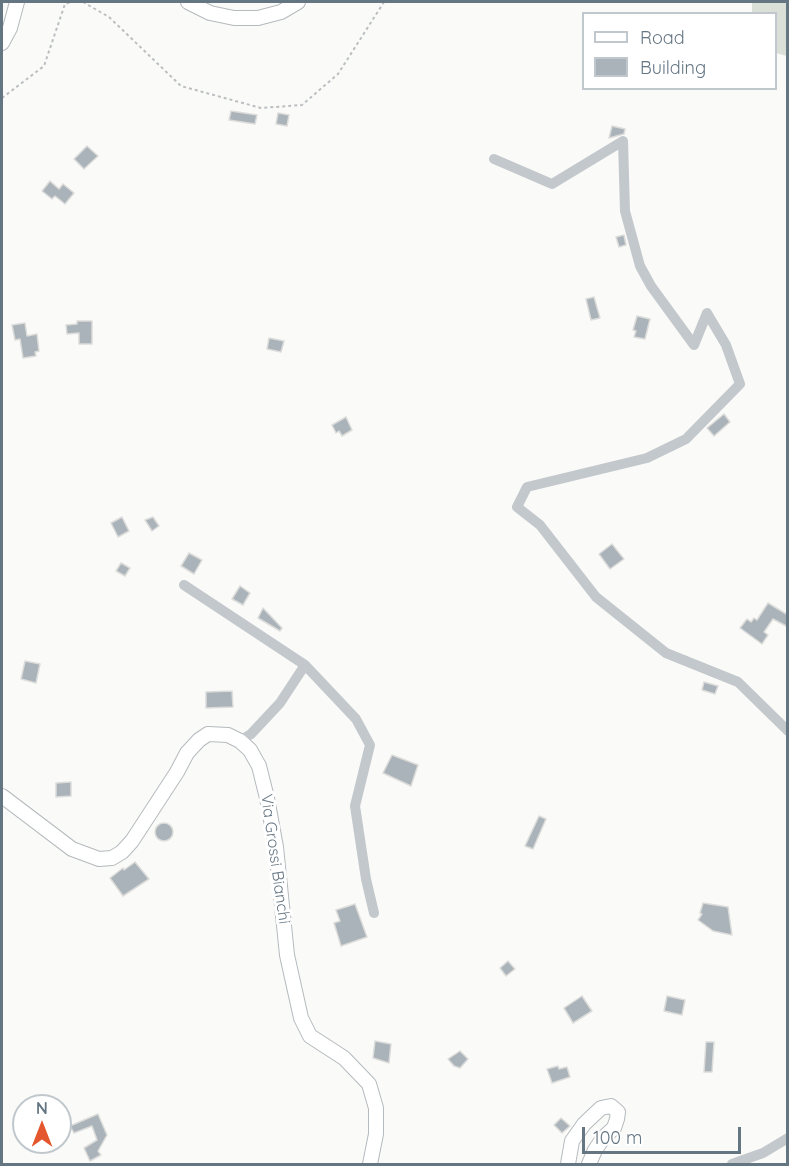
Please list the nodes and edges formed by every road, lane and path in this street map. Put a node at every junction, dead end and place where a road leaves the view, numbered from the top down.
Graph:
1 (17, 2) edge
2 (71, 2) edge
3 (83, 2) edge
4 (188, 2) edge
5 (298, 2) edge
6 (384, 2) edge
7 (2, 43) edge
8 (2, 98) edge
9 (494, 159) dead end
10 (184, 585) dead end
11 (304, 665) junction
12 (788, 731) edge
13 (240, 741) junction
14 (2, 796) edge
15 (374, 913) dead end
16 (788, 1138) edge
17 (370, 1164) edge
18 (568, 1164) edge
19 (589, 1164) edge
20 (732, 1164) edge

1 - 7 main road
2 - 8 path
3 - 6 path
4 - 5 main road
9 - 12 street
10 - 11 street
11 - 13 street
11 - 15 street
13 - 14 main road
13 - 17 main road, Via Grossi Bianchi
16 - 20 street
18 - 19 main road

